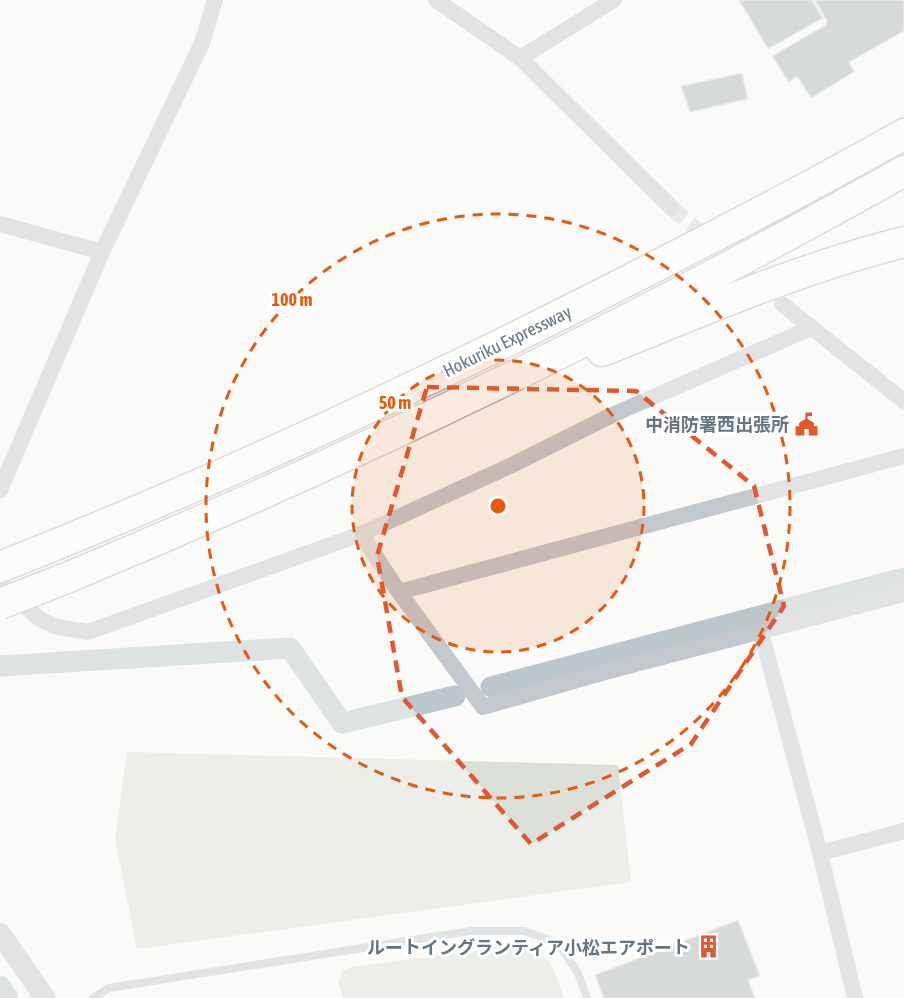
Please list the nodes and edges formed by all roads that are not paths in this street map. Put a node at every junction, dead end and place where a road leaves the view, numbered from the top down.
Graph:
1 (215, 0) edge
2 (436, 0) edge
3 (615, 0) edge
4 (520, 58) junction
5 (904, 113) edge
6 (904, 134) edge
7 (904, 171) edge
8 (672, 208) tunnel mouth
9 (0, 224) edge
10 (717, 235) junction
11 (904, 242) edge
12 (102, 252) junction
13 (782, 304) tunnel mouth
14 (811, 328) junction
15 (904, 401) edge
16 (904, 456) edge
17 (0, 490) edge
18 (197, 523) junction
19 (361, 534) junction
20 (0, 567) edge
21 (0, 584) edge
22 (399, 592) junction
23 (904, 594) edge
24 (0, 604) edge
25 (761, 632) junction
26 (904, 831) edge
27 (820, 853) junction
28 (0, 933) edge
29 (45, 998) edge
30 (93, 998) edge
31 (587, 998) edge
32 (855, 998) edge

1 - 12 street
2 - 4 street
3 - 4 street
4 - 8 street
5 - 10 highway
6 - 10 highway, Hokuriku Expressway
7 - 18 highway, Hokuriku Expressway
9 - 12 street
10 - 20 highway, Hokuriku Expressway
11 - 18 highway
12 - 17 street
13 - 14 street
14 - 15 street
14 - 19 street
16 - 22 street
18 - 24 highway, Hokuriku Expressway, bridge
19 - 21 street
19 - 22 street
22 - 25 street
23 - 25 street
25 - 27 street
26 - 27 street
27 - 32 street
28 - 29 street
30 - 31 lane

